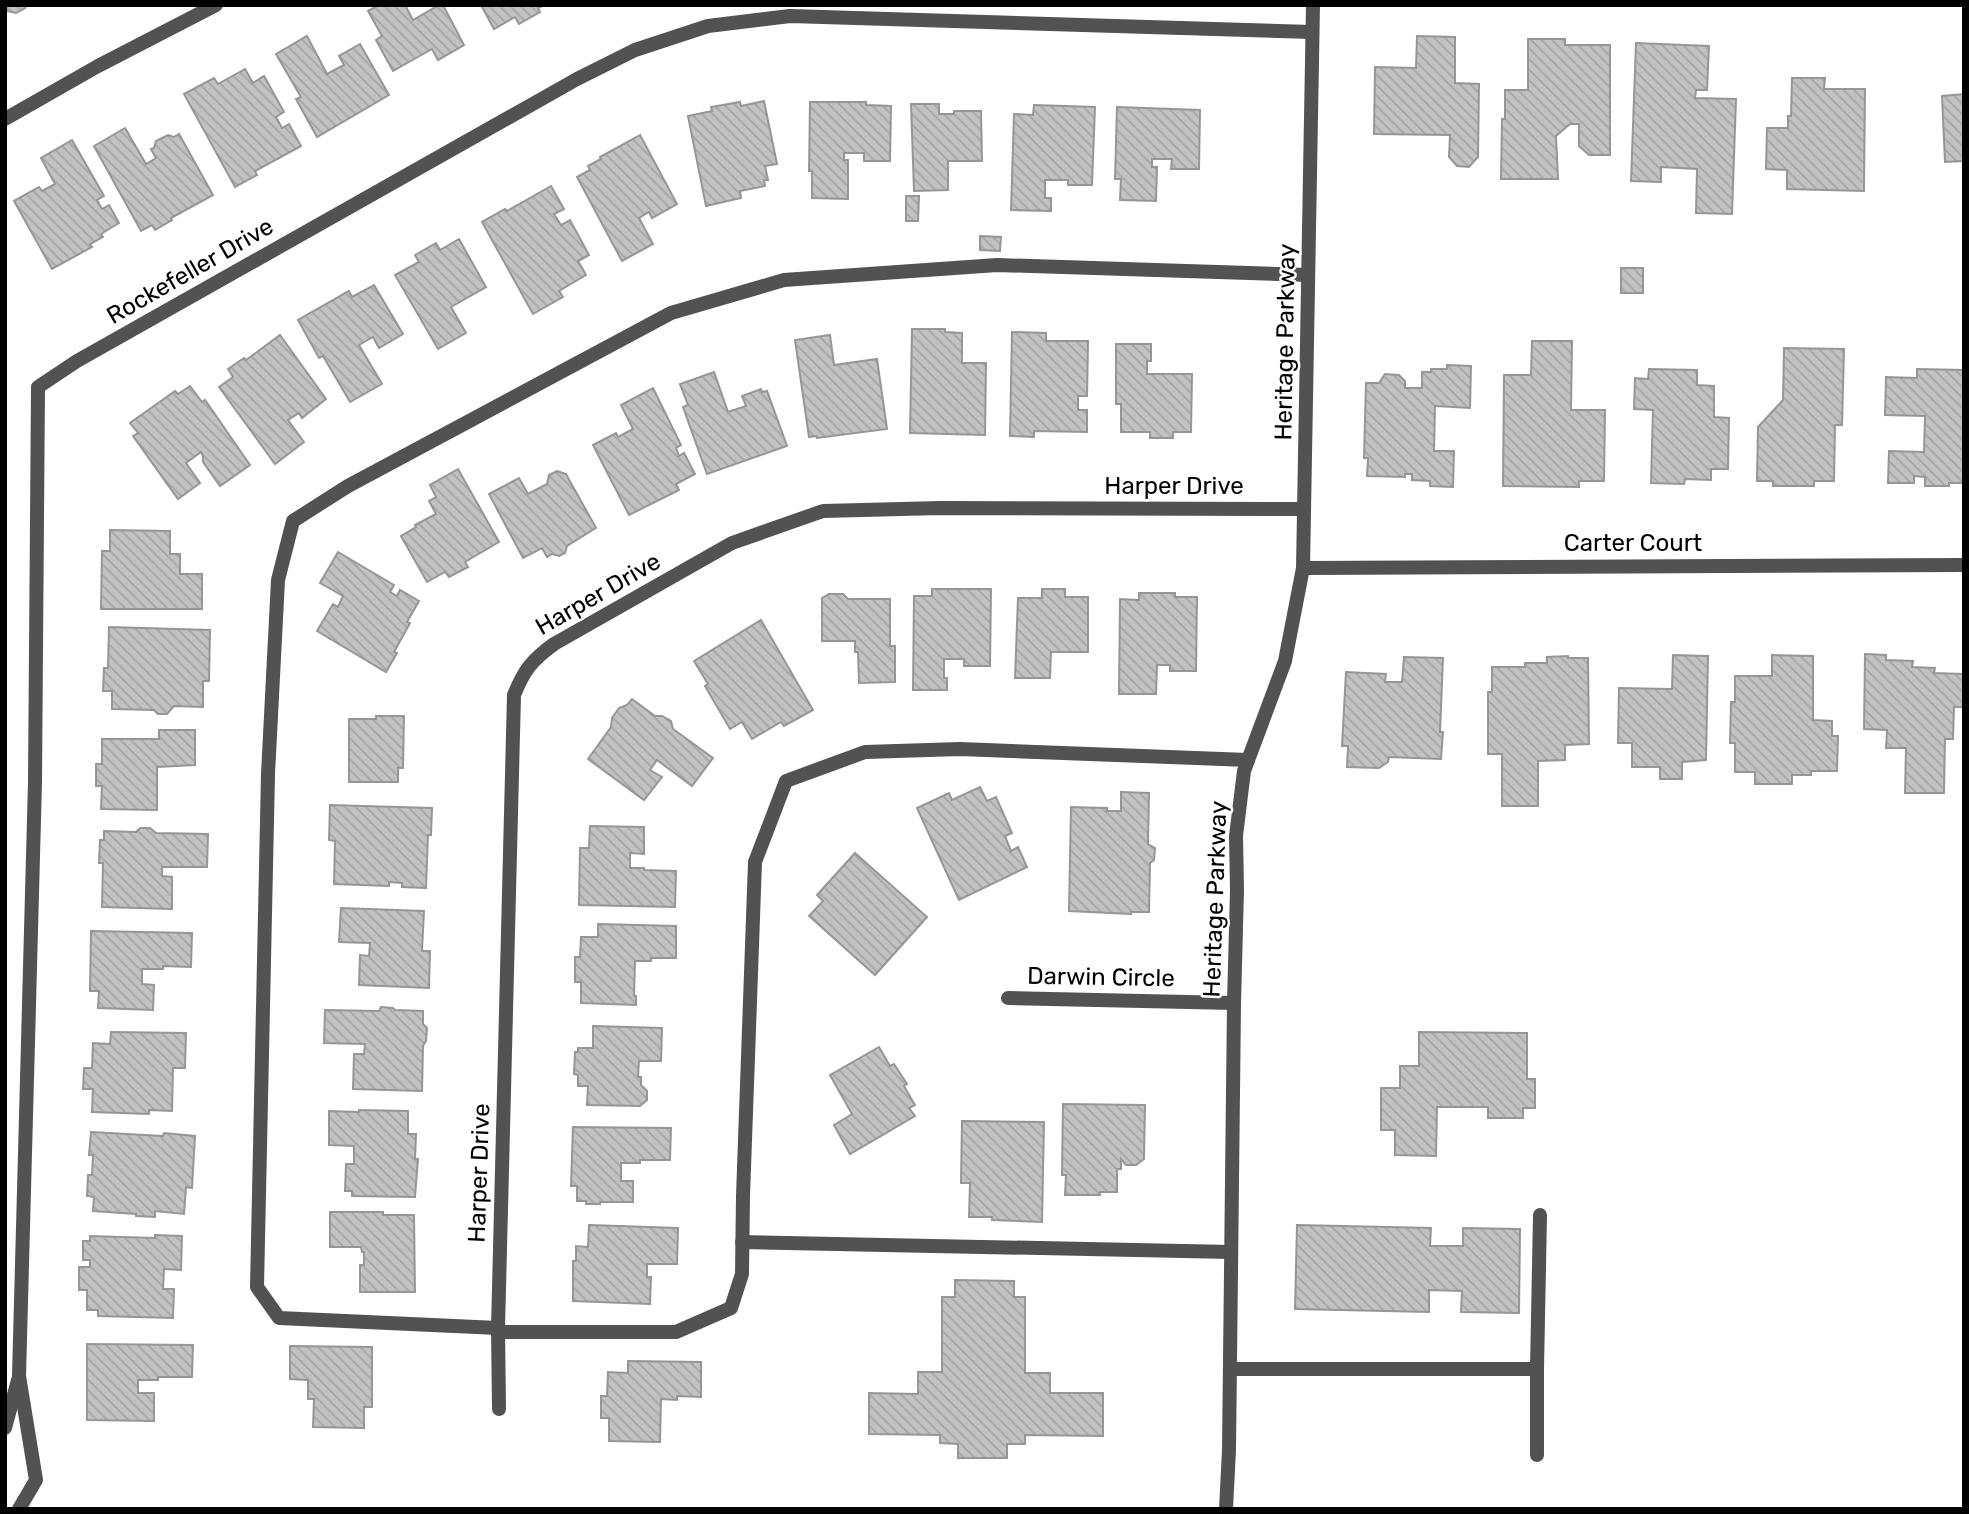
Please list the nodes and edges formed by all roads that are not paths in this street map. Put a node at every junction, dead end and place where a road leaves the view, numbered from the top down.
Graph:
1 (216, 5) edge
2 (1313, 5) edge
3 (1312, 32) junction
4 (5, 119) edge
5 (1308, 275) junction
6 (1304, 509) junction
7 (1964, 565) edge
8 (1303, 568) junction
9 (1248, 760) junction
10 (1008, 998) dead end
11 (1234, 1003) junction
12 (1540, 1215) dead end
13 (743, 1242) junction
14 (1231, 1252) junction
15 (498, 1330) junction
16 (1230, 1369) junction
17 (1537, 1369) junction
18 (19, 1376) junction
19 (499, 1409) dead end
20 (5, 1428) edge
21 (1538, 1455) dead end
22 (19, 1509) edge
23 (1226, 1509) edge

1 - 4 street
2 - 3 street, Heritage Parkway
3 - 5 street, Heritage Parkway
3 - 18 street, Rockefeller Drive
5 - 6 street, Heritage Parkway
5 - 15 street
6 - 8 street, Heritage Parkway
6 - 15 street, Harper Drive
7 - 8 street, Carter Court
8 - 9 street, Heritage Parkway
9 - 11 street, Heritage Parkway
9 - 13 street
10 - 11 street, Darwin Circle
11 - 14 street, Heritage Parkway
12 - 17 street
13 - 14 street
13 - 15 street
14 - 16 street, Heritage Parkway
15 - 19 street, Harper Drive
16 - 17 street
16 - 23 street, Heritage Parkway
17 - 21 street
18 - 20 street, Rockefeller Drive
18 - 22 street, Rockefeller Drive

